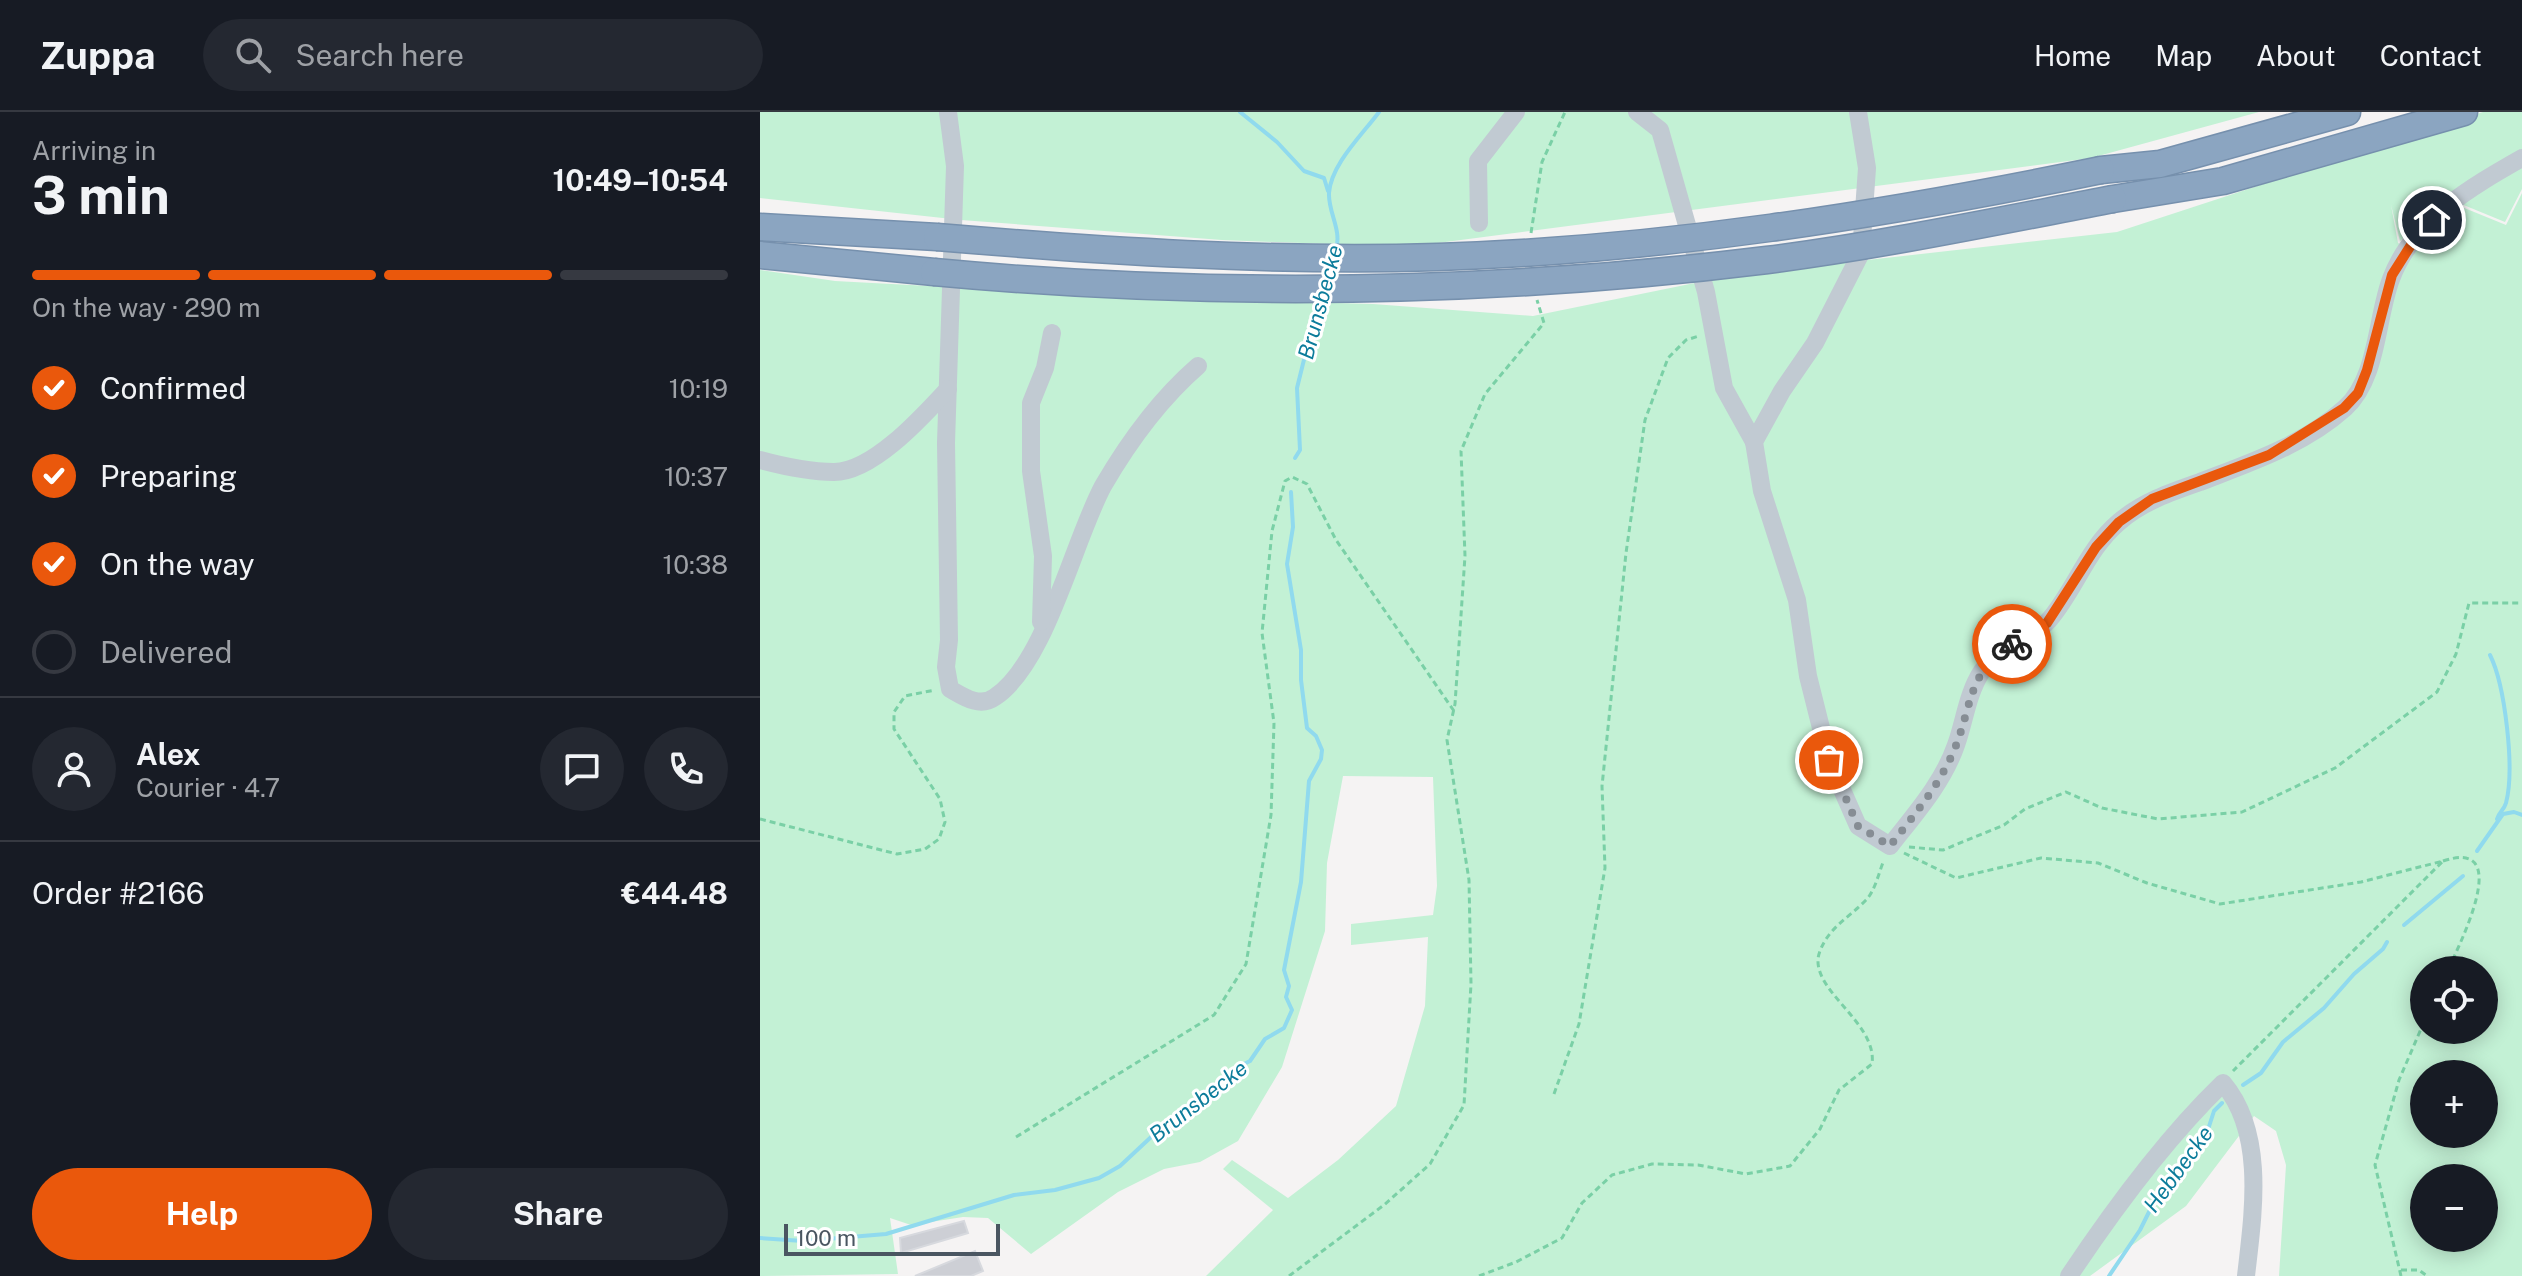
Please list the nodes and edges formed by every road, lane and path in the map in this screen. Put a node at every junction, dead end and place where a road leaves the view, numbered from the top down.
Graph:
1 (948, 112) edge
2 (1516, 112) edge
3 (1565, 112) edge
4 (1637, 112) edge
5 (1858, 112) edge
6 (2347, 112) edge
7 (2464, 112) edge
8 (2522, 158) edge
9 (1479, 223) dead end
10 (760, 227) edge
11 (1531, 238) dead end
12 (760, 255) edge
13 (1537, 298) dead end
14 (1713, 330) junction
15 (1052, 333) dead end
16 (1198, 366) dead end
17 (948, 389) junction
18 (1754, 442) junction
19 (760, 460) edge
20 (2522, 603) edge
21 (1040, 637) junction
22 (950, 689) junction
23 (1454, 711) junction
24 (760, 819) edge
25 (1890, 846) junction
26 (2443, 861) junction
27 (2454, 956) edge
28 (2415, 1044) edge
29 (2223, 1083) junction
30 (1554, 1094) dead end
31 (1016, 1137) dead end
32 (2401, 1273) edge
33 (1289, 1276) edge
34 (1479, 1276) edge
35 (2069, 1276) edge
36 (2246, 1276) edge
37 (2427, 1276) edge

1 - 17 street
2 - 9 street
3 - 11 path
4 - 14 street
5 - 18 street
6 - 10 highway, bridge
7 - 12 highway, bridge
8 - 25 street
13 - 23 path
14 - 18 street
14 - 30 path
15 - 21 street
16 - 21 street
17 - 19 street
17 - 22 street
18 - 25 street
20 - 25 path
21 - 22 street
22 - 24 path
23 - 31 path
23 - 33 path
25 - 26 path
25 - 34 path
26 - 27 path
26 - 29 path
28 - 32 path
29 - 35 street
29 - 36 street
32 - 37 path

